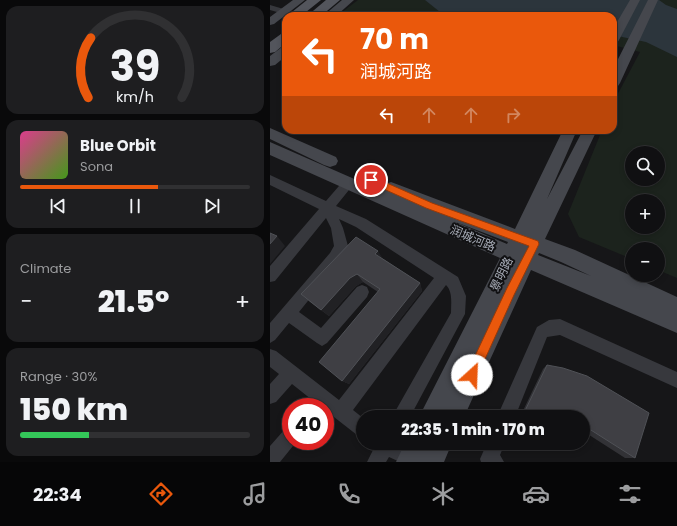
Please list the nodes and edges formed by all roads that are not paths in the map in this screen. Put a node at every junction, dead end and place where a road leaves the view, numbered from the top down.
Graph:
1 (300, 0) edge
2 (315, 0) edge
3 (334, 0) edge
4 (349, 0) edge
5 (635, 0) edge
6 (652, 0) edge
7 (270, 7) edge
8 (291, 12) edge
9 (295, 12) edge
10 (318, 12) edge
11 (334, 12) edge
12 (282, 13) edge
13 (282, 18) edge
14 (270, 22) edge
15 (282, 22) edge
16 (270, 33) edge
17 (617, 33) edge
18 (282, 40) edge
19 (270, 49) edge
20 (282, 53) edge
21 (270, 62) edge
22 (617, 75) edge
23 (270, 133) edge
24 (568, 134) edge
25 (588, 134) edge
26 (270, 148) edge
27 (270, 180) edge
28 (349, 182) junction
29 (328, 207) junction
30 (523, 249) junction
31 (270, 276) edge
32 (444, 276) junction
33 (362, 292) dead end
34 (677, 307) edge
35 (288, 314) junction
36 (677, 323) edge
37 (270, 335) edge
38 (270, 357) edge
39 (291, 373) junction
40 (677, 380) edge
41 (270, 396) edge
42 (314, 398) edge
43 (334, 409) edge
44 (405, 410) edge
45 (435, 410) edge
46 (455, 410) edge
47 (509, 410) edge
48 (341, 412) junction
49 (356, 424) edge
50 (282, 446) edge
51 (381, 450) edge
52 (400, 450) edge
53 (428, 450) edge
54 (493, 450) edge
55 (417, 456) edge
56 (270, 460) edge
57 (376, 462) edge
58 (495, 462) edge

1 - 8 street
2 - 9 main road
3 - 10 main road
4 - 11 street
5 - 17 street
6 - 22 street
7 - 12 street
13 - 14 street
15 - 16 main road
18 - 19 main road
20 - 21 street
23 - 30 street, 润城河路
24 - 30 street, 景明路
25 - 30 street, 景明路
26 - 28 street, 润城河路
27 - 29 street
28 - 29 street
28 - 30 street, 润城河路
29 - 31 street
29 - 32 street
29 - 35 street
30 - 34 street, 润城河路
30 - 36 street, 润城河路
30 - 45 street, 景明路
30 - 46 street, 景明路
32 - 44 street
32 - 48 street
33 - 35 street
35 - 37 street
38 - 39 street
39 - 41 street
39 - 42 street
40 - 47 street
43 - 48 street
48 - 49 street
50 - 56 street
51 - 57 street
52 - 55 street
53 - 55 street
54 - 58 street

